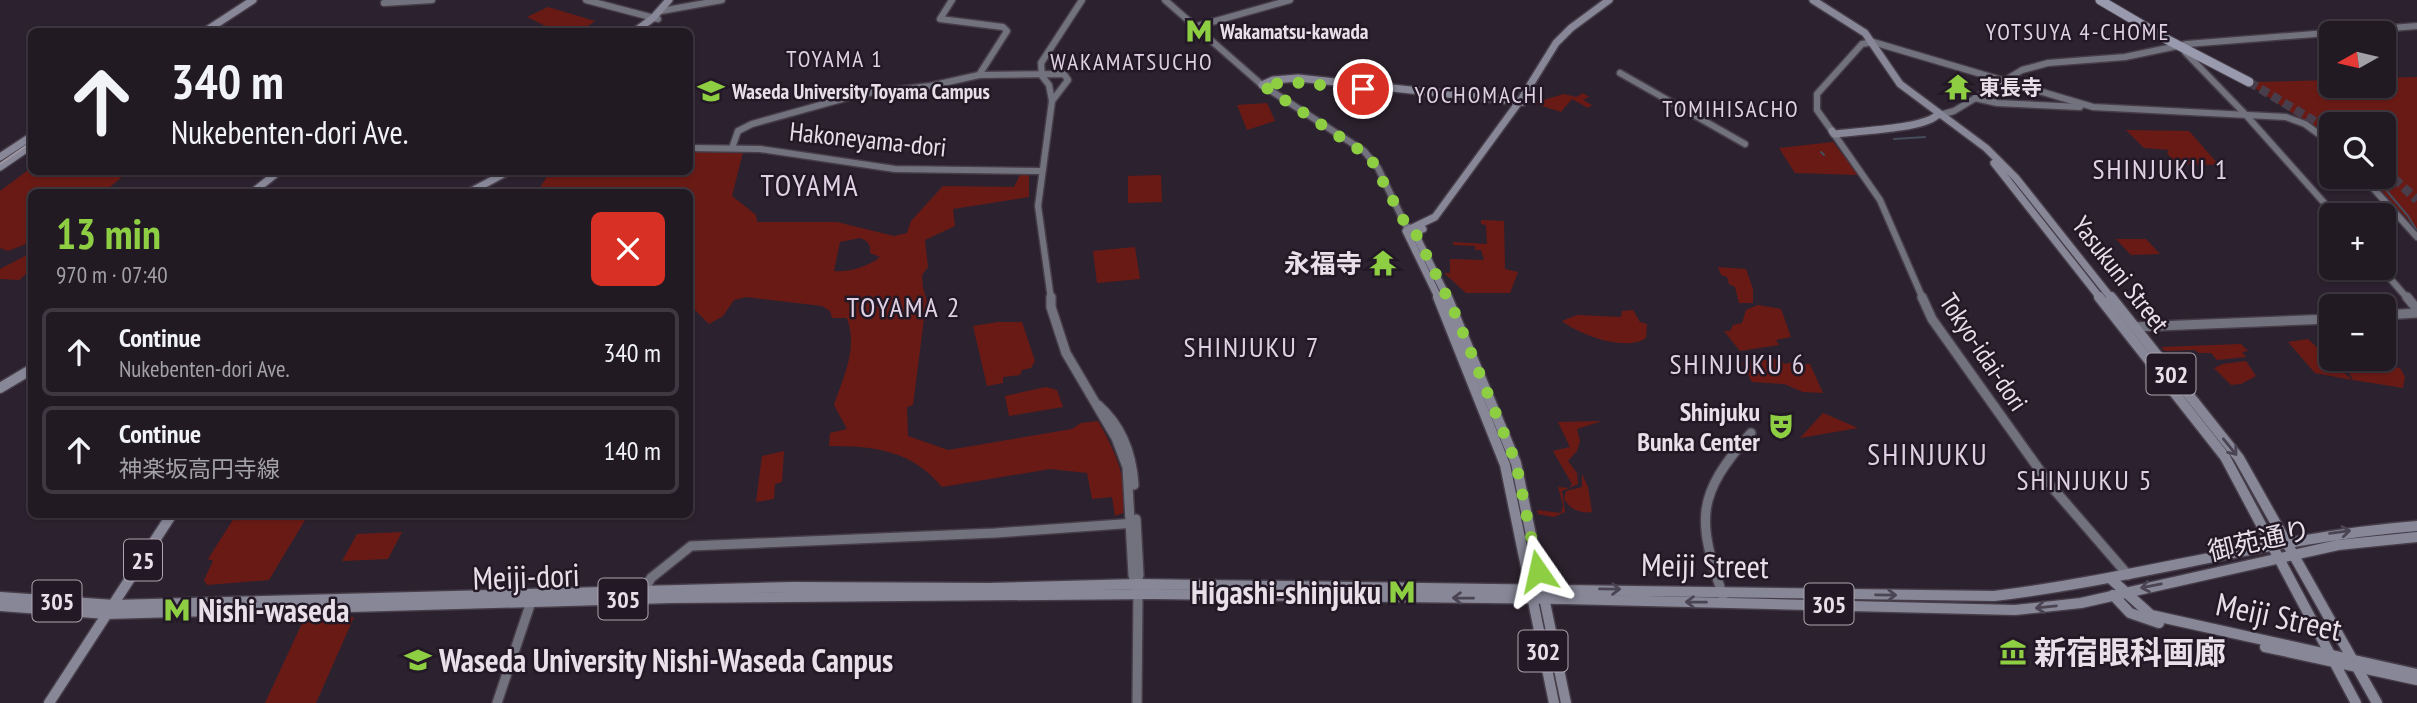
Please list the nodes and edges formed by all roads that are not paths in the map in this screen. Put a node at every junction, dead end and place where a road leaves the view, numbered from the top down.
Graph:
1 (253, 0) edge
2 (261, 0) edge
3 (432, 0) edge
4 (586, 0) edge
5 (671, 0) edge
6 (722, 0) edge
7 (952, 0) edge
8 (1082, 0) edge
9 (1165, 0) edge
10 (1290, 0) edge
11 (1609, 0) edge
12 (1615, 0) edge
13 (1806, 0) edge
14 (1813, 0) edge
15 (2101, 0) edge
16 (2112, 0) edge
17 (384, 2) dead end
18 (664, 10) junction
19 (656, 19) junction
20 (1194, 27) junction
21 (2417, 27) edge
22 (210, 28) edge
23 (218, 28) edge
24 (643, 28) edge
25 (2396, 29) edge
26 (2305, 35) junction
27 (2319, 35) edge
28 (1870, 42) junction
29 (2182, 47) junction
30 (2200, 63) junction
31 (1620, 73) dead end
32 (979, 75) junction
33 (1042, 76) junction
34 (2007, 81) junction
35 (1262, 85) junction
36 (1975, 98) junction
37 (1052, 101) junction
38 (1521, 103) junction
39 (2081, 103) junction
40 (2245, 114) junction
41 (1938, 116) junction
42 (1833, 133) junction
43 (2319, 135) edge
44 (28, 139) edge
45 (1745, 144) dead end
46 (693, 148) edge
47 (732, 148) junction
48 (8, 152) junction
49 (26, 153) edge
50 (0, 157) edge
51 (0, 167) edge
52 (1041, 171) junction
53 (267, 175) edge
54 (274, 175) edge
55 (501, 175) edge
56 (251, 189) edge
57 (258, 189) edge
58 (476, 189) edge
59 (2374, 189) edge
60 (2031, 203) junction
61 (2324, 203) edge
62 (1411, 229) junction
63 (2417, 237) edge
64 (2391, 280) edge
65 (1434, 301) dead end
66 (2417, 311) edge
67 (2396, 314) edge
68 (2319, 319) edge
69 (2123, 326) junction
70 (2133, 327) junction
71 (28, 369) edge
72 (0, 385) edge
73 (1477, 392) junction
74 (2195, 403) junction
75 (2184, 404) junction
76 (1751, 433) dead end
77 (169, 518) edge
78 (1133, 524) junction
79 (2417, 526) edge
80 (2417, 537) edge
81 (2287, 542) junction
82 (2273, 545) junction
83 (2294, 555) junction
84 (2280, 559) junction
85 (2170, 566) junction
86 (2128, 575) junction
87 (2112, 579) junction
88 (2184, 580) junction
89 (1137, 589) junction
90 (644, 590) junction
91 (1530, 593) junction
92 (1543, 593) junction
93 (2119, 593) junction
94 (0, 597) edge
95 (1724, 597) junction
96 (531, 602) junction
97 (0, 606) edge
98 (111, 609) junction
99 (2332, 658) junction
100 (2353, 663) junction
101 (2417, 674) edge
102 (2417, 680) edge
103 (52, 701) edge
104 (497, 703) edge
105 (1137, 703) edge
106 (1554, 703) edge
107 (1566, 703) edge
108 (2356, 703) edge
109 (2377, 703) edge

1 - 22 main road
2 - 23 main road
3 - 17 street
4 - 19 street
5 - 18 main road
6 - 18 street
7 - 32 street
8 - 33 street
9 - 20 street
10 - 20 street
11 - 38 main road
12 - 38 main road
13 - 28 main road, Yasukuni Street / 302
14 - 28 main road, Yasukuni Street / 302
15 - 29 highway
16 - 29 highway
18 - 19 main road
19 - 24 main road
20 - 35 street
21 - 25 street
21 - 26 street
26 - 27 street
26 - 29 street
28 - 34 street
28 - 41 main road, Yasukuni Street / 302
28 - 42 street, Tokyo-idai-dori
29 - 30 street
29 - 30 street
29 - 30 highway
29 - 34 street
30 - 40 street
31 - 45 street
32 - 33 street
32 - 47 street
33 - 37 street
33 - 37 street
34 - 36 street
34 - 39 street
35 - 38 main road
35 - 62 street
36 - 39 street
36 - 41 street
37 - 52 street
38 - 62 main road
39 - 40 street
40 - 43 street
40 - 61 street
41 - 42 main road
41 - 60 main road, Yasukuni Street / 302
42 - 86 street, Tokyo-idai-dori
44 - 48 main road
46 - 47 street, Hakoneyama-dori
47 - 52 street, Hakoneyama-dori
48 - 49 main road
48 - 50 main road
49 - 51 main road
52 - 78 street
53 - 56 main road
54 - 57 main road
55 - 58 main road
59 - 63 street
60 - 69 main road, Yasukuni Street / 302
60 - 70 main road, Yasukuni Street / 302
62 - 73 main road, 302
62 - 92 main road, 302
64 - 66 street
65 - 73 main road
66 - 67 street
68 - 70 street
69 - 70 main road
69 - 75 main road, Yasukuni Street / 302
70 - 74 main road, Yasukuni Street / 302
71 - 72 main road
73 - 91 main road, 302
74 - 75 main road
74 -> 81 main road, Yasukuni Street / 302
75 - 82 main road, Yasukuni Street / 302
76 - 95 street
77 - 98 main road, 25
78 - 89 street
78 - 90 street
81 -> 79 main road, 305
80 - 83 main road, 御苑通り / 305
81 - 82 main road, 305
81 - 83 main road, Yasukuni Street / 302
82 - 84 main road, Yasukuni Street / 302
82 - 85 main road, 御苑通り / 305
83 - 84 main road, 御苑通り / 305
83 - 100 main road, Yasukuni Street / 302
84 - 88 main road, 御苑通り / 305
84 - 99 main road, Yasukuni Street / 302
85 - 86 main road, 御苑通り / 305
85 - 88 main road
86 - 87 main road, 御苑通り / 305
87 - 93 main road, Meiji Street
95 -> 87 main road, Meiji Street / 305
88 -> 93 main road, 御苑通り / 305
89 - 90 main road, Meiji-dori / 305
89 - 91 main road, Meiji Street / 305
89 - 96 main road, Meiji-dori / 305
89 - 105 street
90 - 98 main road, Meiji-dori / 305
91 - 92 main road, Meiji Street / 305
91 - 106 main road, 302
92 - 95 main road, Meiji Street / 305
92 - 107 main road, 302
93 -> 95 main road, Meiji Street / 305
93 - 99 main road, Meiji Street
94 - 98 main road, Meiji-dori / 305
96 - 98 main road, Meiji-dori / 305
96 - 104 street
97 - 98 main road, Meiji-dori / 305
98 - 103 main road, 25
99 - 100 main road, Meiji Street
99 - 108 main road, Yasukuni Street
100 - 101 main road, Meiji Street
100 - 102 main road, Meiji Street
100 - 109 main road, Yasukuni Street

